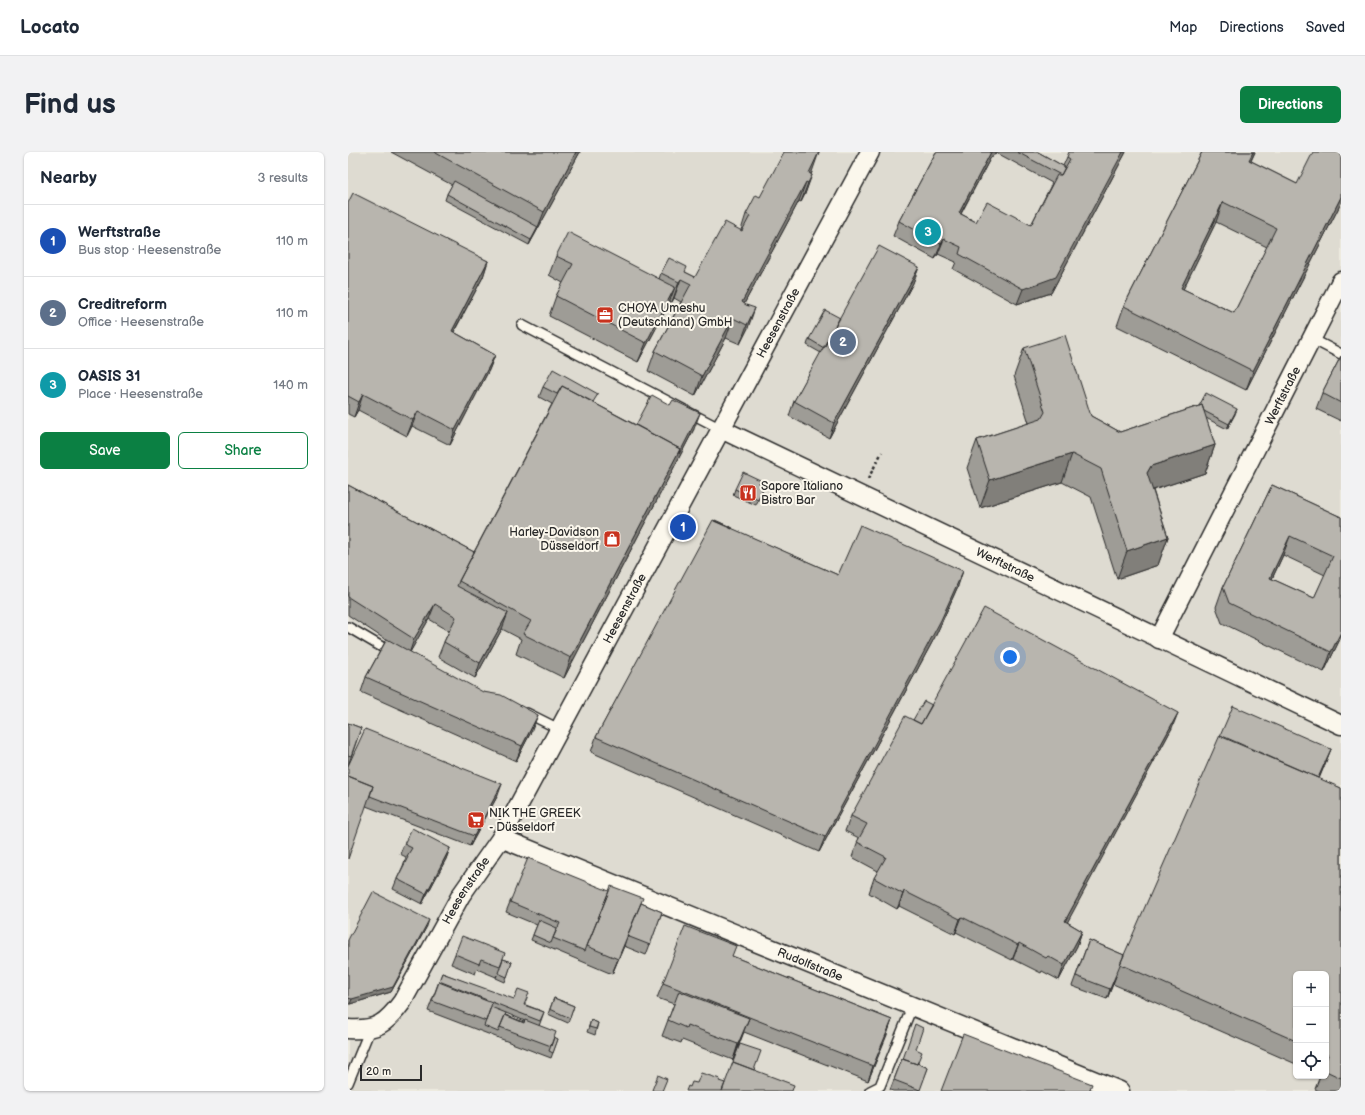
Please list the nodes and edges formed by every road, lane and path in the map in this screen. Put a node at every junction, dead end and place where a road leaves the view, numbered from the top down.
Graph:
1 (870, 152) edge
2 (1341, 281) edge
3 (522, 324) dead end
4 (1312, 339) junction
5 (1341, 354) edge
6 (720, 429) junction
7 (882, 452) dead end
8 (860, 495) junction
9 (348, 627) edge
10 (1159, 639) junction
11 (398, 657) edge
12 (518, 708) edge
13 (1341, 725) edge
14 (559, 729) junction
15 (501, 838) junction
16 (912, 1007) junction
17 (348, 1029) edge
18 (370, 1029) junction
19 (348, 1082) edge
20 (870, 1091) edge
21 (1120, 1091) edge

1 - 6 street, Heesenstraße
2 - 4 street, Werftstraße
3 - 6 lane
4 - 5 lane
4 - 10 street, Werftstraße
6 - 8 street, Werftstraße
6 - 14 street, Heesenstraße
7 - 8 path
8 - 10 street, Werftstraße
9 - 11 lane
10 - 13 street, Werftstraße
12 - 14 lane
14 - 15 street, Heesenstraße
15 - 16 street, Rudolfstraße
15 - 18 street, Heesenstraße
16 - 20 lane
16 - 21 street, Rudolfstraße
17 - 18 street, Heesenstraße
18 - 19 lane

